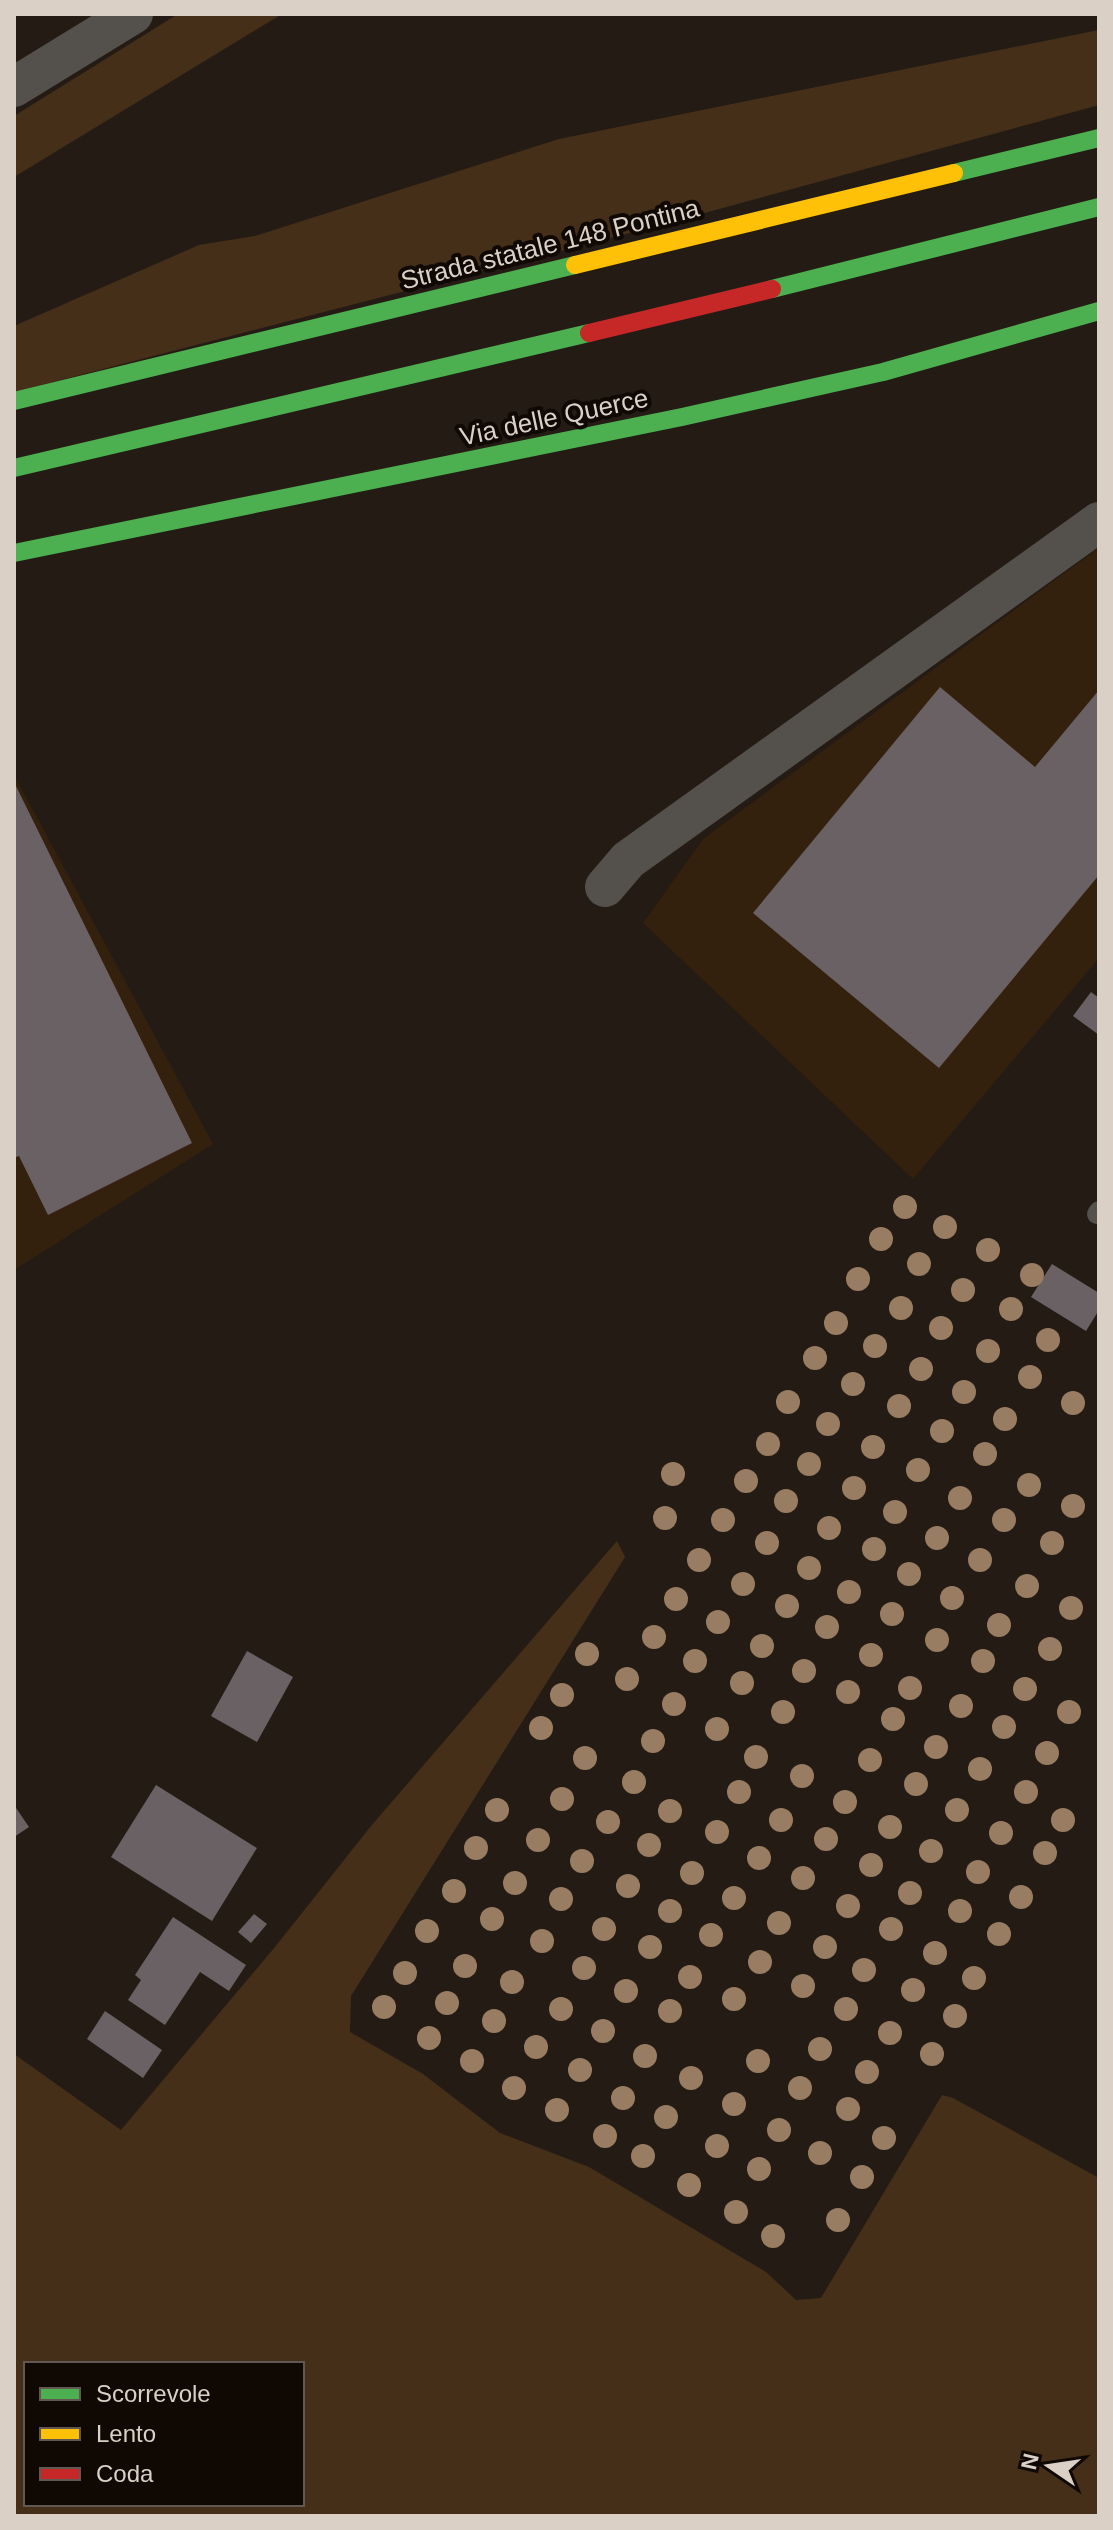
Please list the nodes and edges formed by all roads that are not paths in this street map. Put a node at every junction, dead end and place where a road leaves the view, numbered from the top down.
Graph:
1 (133, 14) edge
2 (14, 87) edge
3 (1099, 138) edge
4 (1099, 207) edge
5 (1099, 311) edge
6 (14, 401) edge
7 (14, 468) edge
8 (1099, 522) edge
9 (14, 553) edge
10 (605, 887) dead end

1 - 2 street
3 - 6 main road, Strada statale 148 Pontina
4 - 7 main road
5 - 9 main road, Via delle Querce
8 - 10 street

